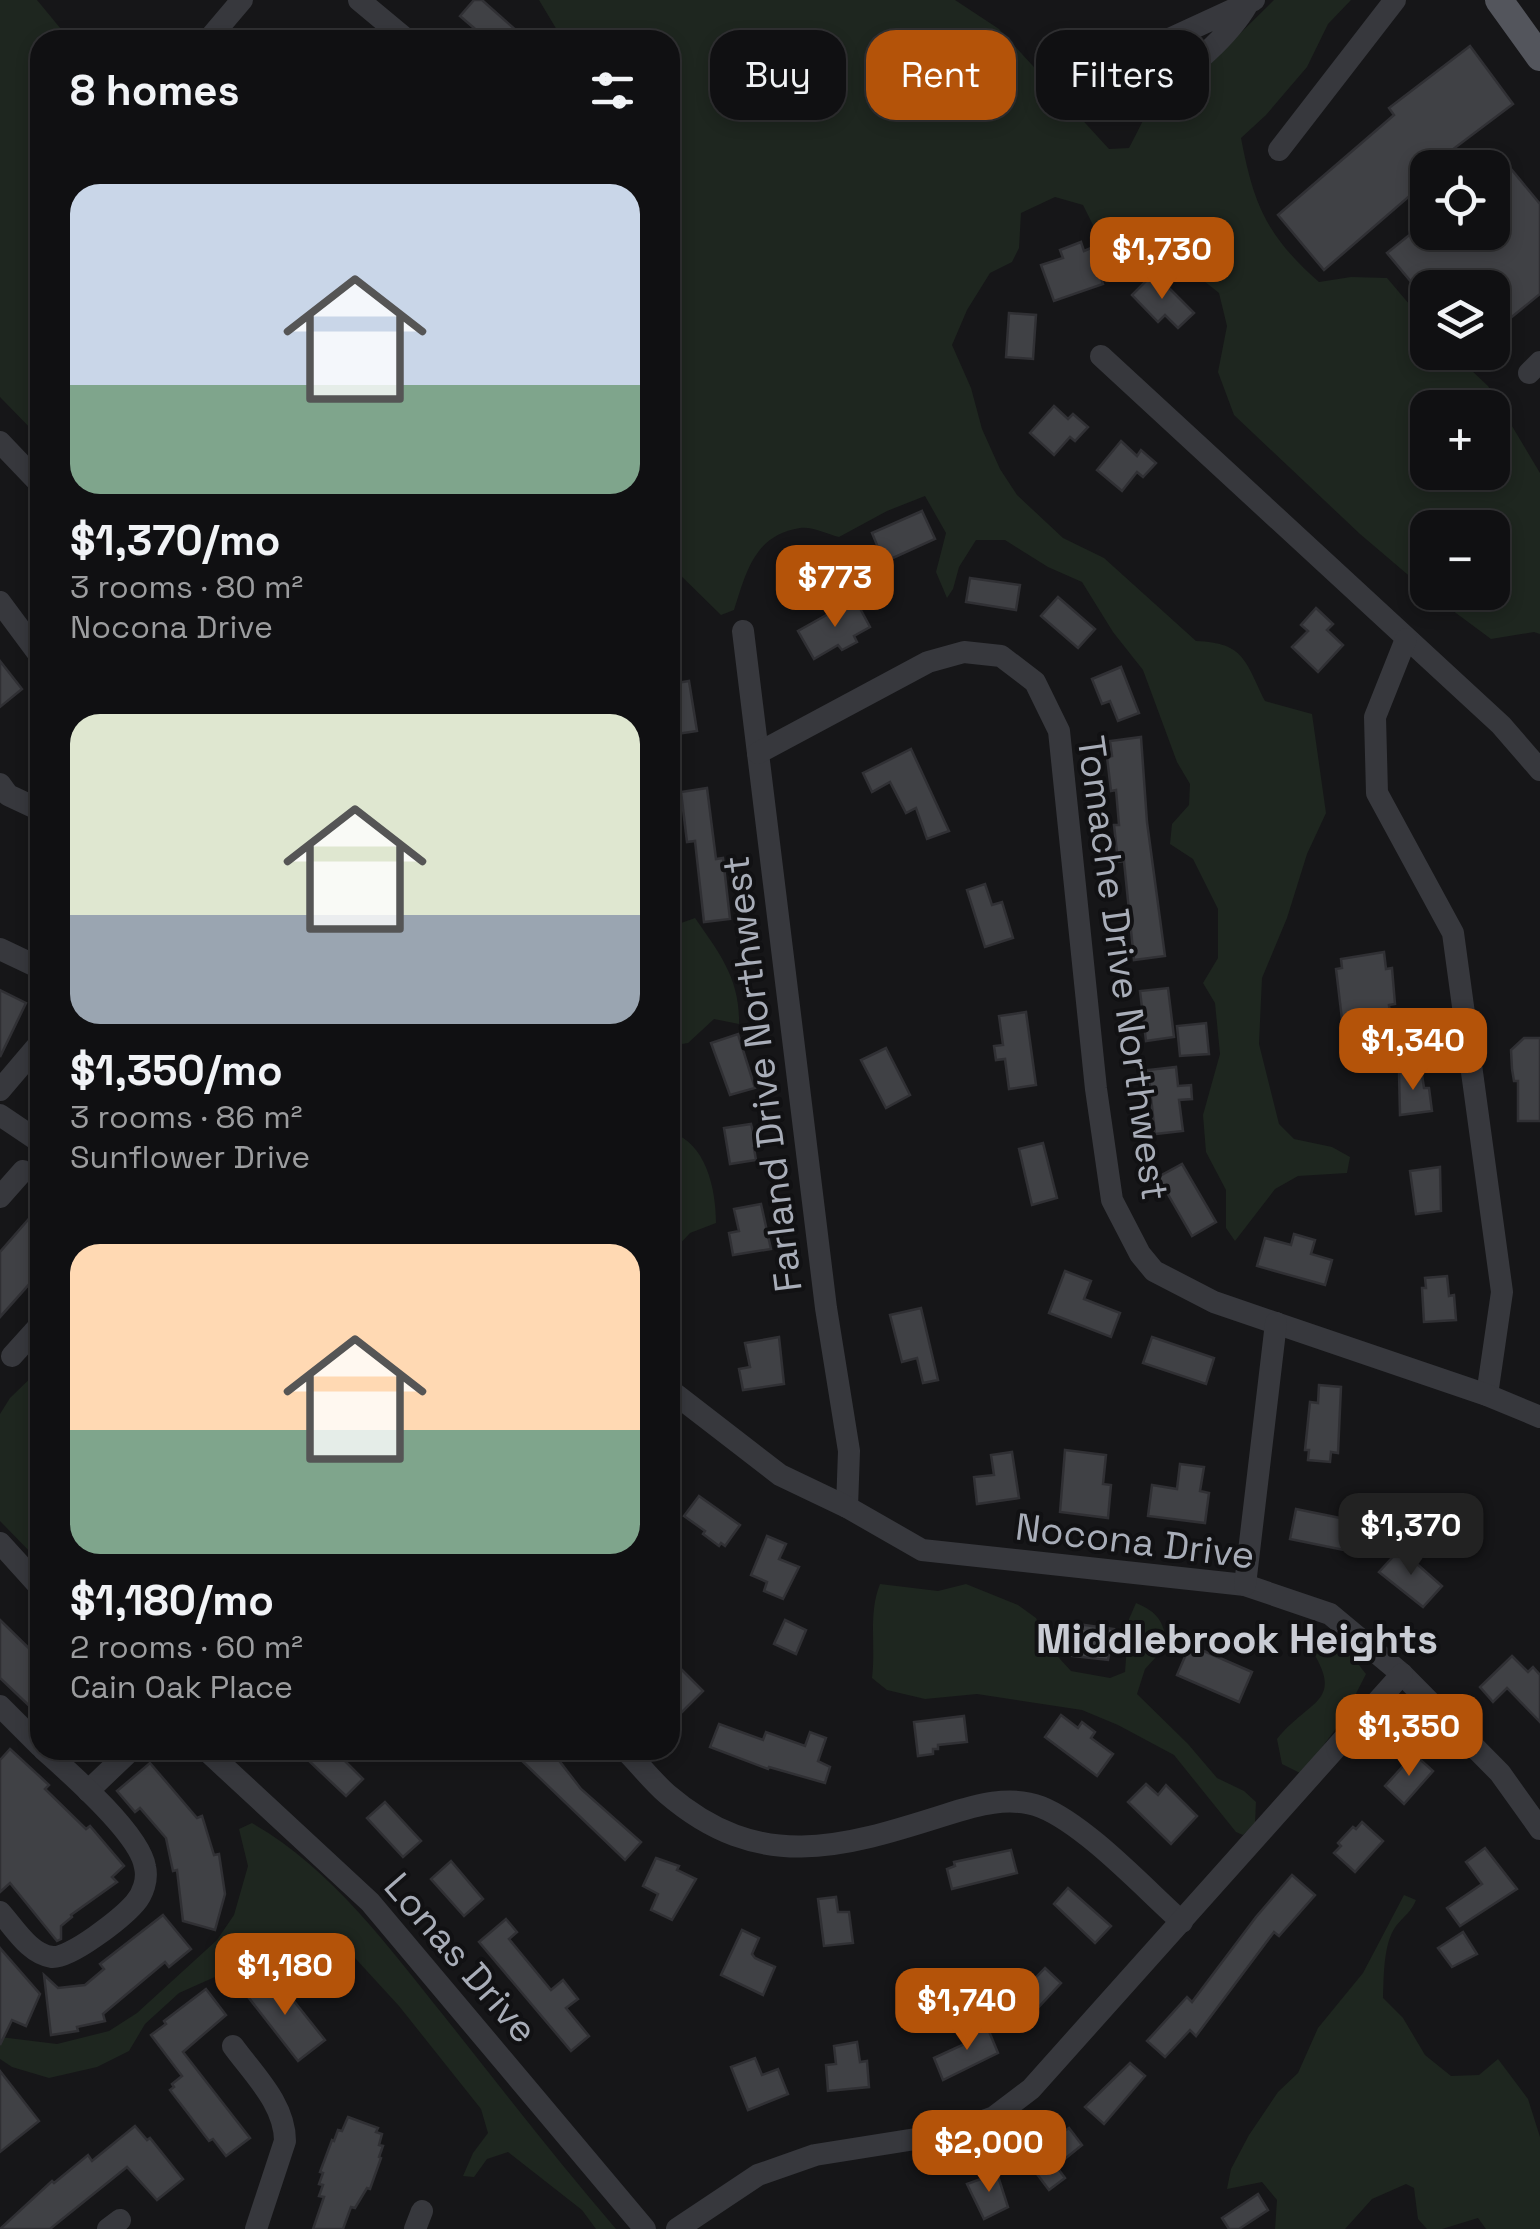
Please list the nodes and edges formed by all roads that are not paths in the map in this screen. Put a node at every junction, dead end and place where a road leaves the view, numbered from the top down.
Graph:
1 (242, 0) edge
2 (360, 0) edge
3 (1395, 0) edge
4 (1499, 0) edge
5 (216, 30) edge
6 (395, 30) edge
7 (1540, 57) edge
8 (1279, 150) dead end
9 (1101, 356) dead end
10 (0, 442) edge
11 (30, 474) edge
12 (0, 602) edge
13 (744, 631) dead end
14 (1406, 639) junction
15 (30, 642) edge
16 (758, 753) junction
17 (1540, 770) edge
18 (0, 784) edge
19 (30, 805) edge
20 (0, 949) edge
21 (30, 963) edge
22 (30, 1055) edge
23 (0, 1090) edge
24 (0, 1115) edge
25 (30, 1135) edge
26 (23, 1171) dead end
27 (0, 1197) edge
28 (1276, 1324) junction
29 (30, 1336) edge
30 (12, 1356) dead end
31 (1487, 1395) junction
32 (680, 1398) edge
33 (1540, 1417) edge
34 (847, 1507) junction
35 (0, 1543) edge
36 (30, 1575) edge
37 (1245, 1585) junction
38 (1402, 1674) junction
39 (0, 1706) edge
40 (30, 1736) edge
41 (55, 1760) edge
42 (120, 1760) edge
43 (217, 1760) edge
44 (635, 1760) edge
45 (88, 1790) junction
46 (1532, 1800) edge
47 (1540, 1829) edge
48 (0, 1912) edge
49 (1182, 1922) junction
50 (233, 2046) dead end
51 (256, 2229) edge
52 (645, 2229) edge
53 (677, 2229) edge

1 - 5 street
2 - 6 street
3 - 8 street
4 - 7 main road
9 - 14 street
10 - 11 street
12 - 15 street
13 - 16 street, Farland Drive Northwest
14 - 17 street
14 - 31 street
16 - 28 street, Tomache Drive Northwest
16 - 34 street, Farland Drive Northwest
18 - 19 street
20 - 21 street
22 - 23 street
24 - 25 street
26 - 27 street
28 - 31 street, Tomache Drive Northwest
28 - 37 street
29 - 30 street
31 - 33 street, Tomache Drive Northwest
32 - 34 street, Nocona Drive
34 - 37 street, Nocona Drive
35 - 36 street
37 - 38 street, Nocona Drive
38 - 46 street, Nocona Drive
38 - 49 street
39 - 40 street
41 - 45 street
42 - 45 street
43 - 52 street, Lonas Drive
44 - 49 street
45 - 48 street
46 - 47 street, Nocona Drive
49 - 53 street
50 - 51 street

